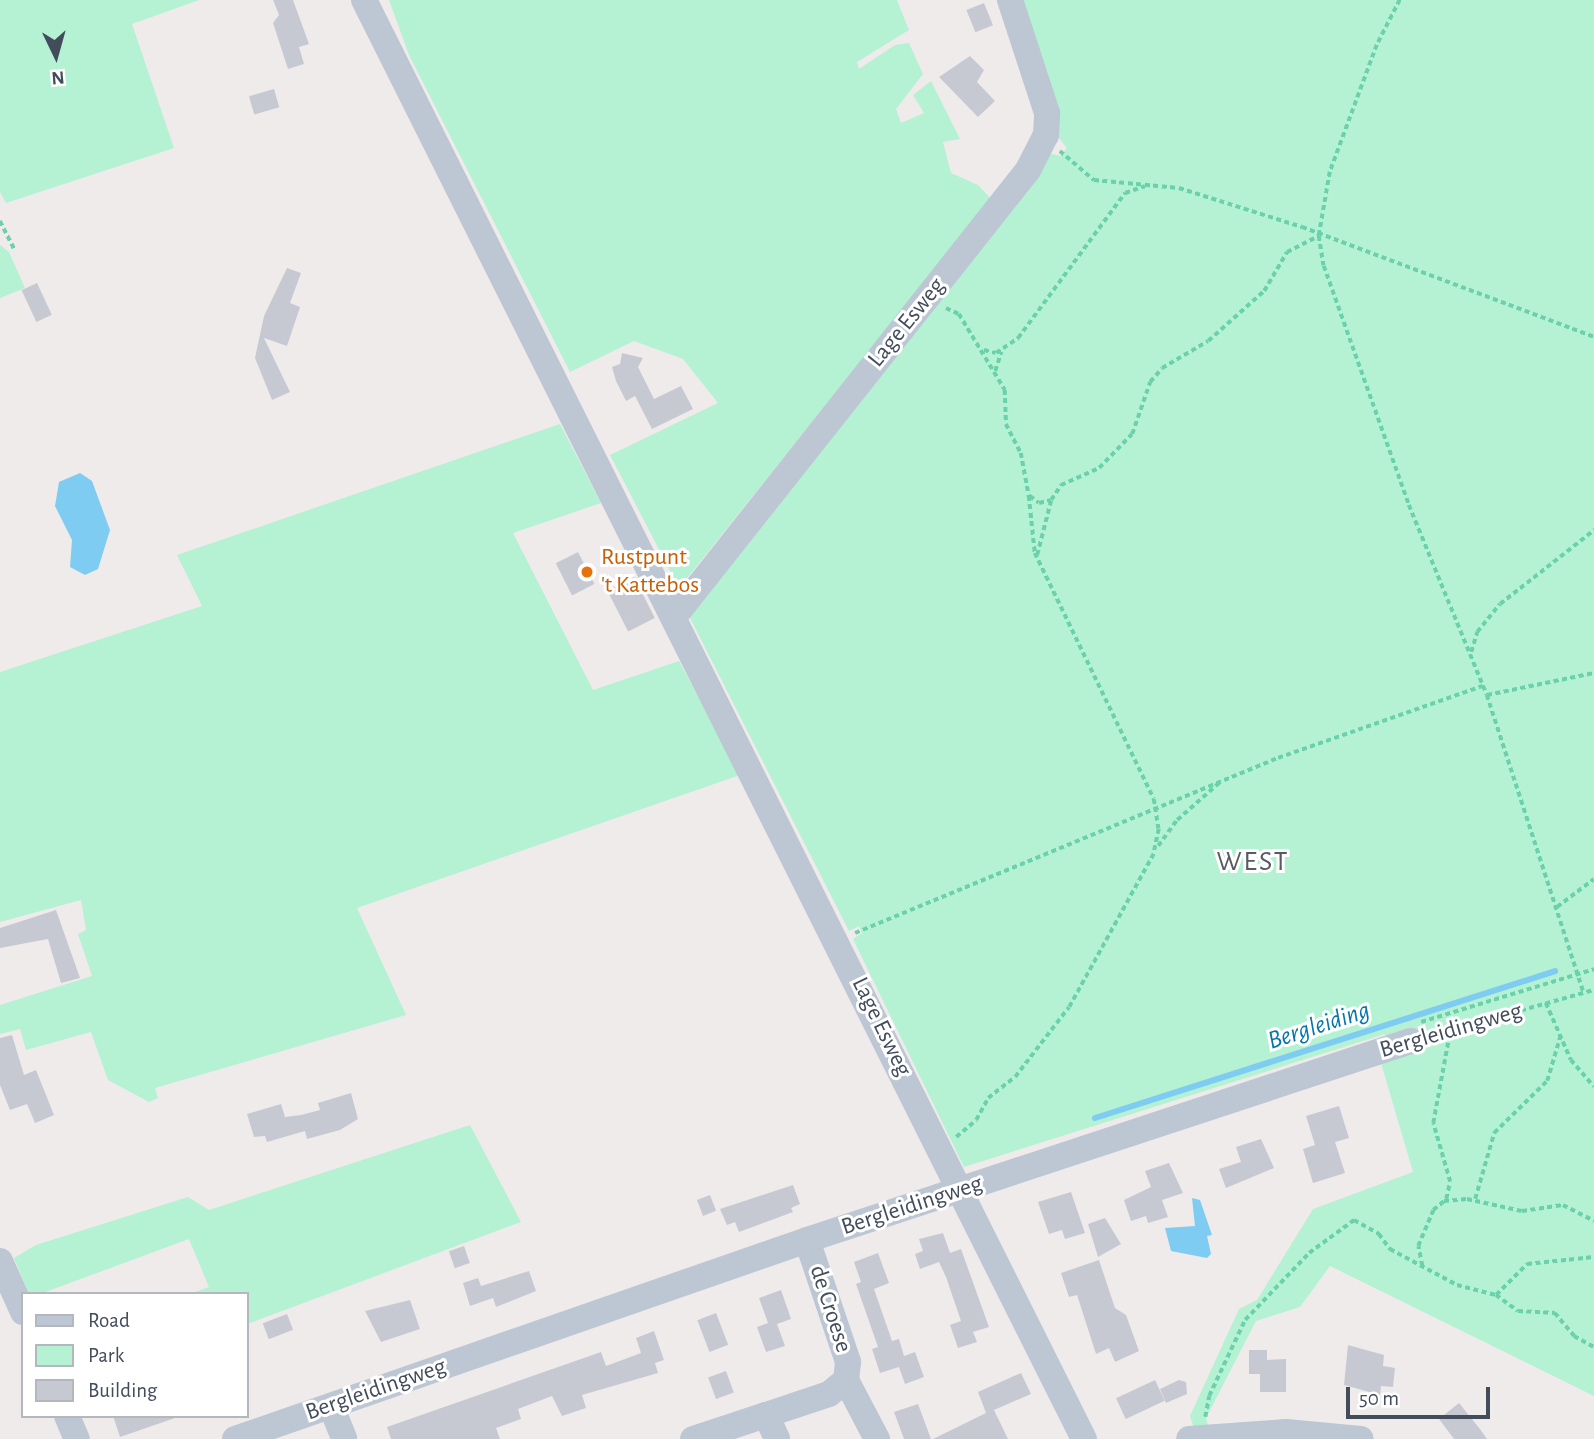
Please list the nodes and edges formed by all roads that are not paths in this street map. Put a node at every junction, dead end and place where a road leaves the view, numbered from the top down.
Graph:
1 (364, 0) edge
2 (1010, 0) edge
3 (674, 617) junction
4 (1410, 1041) road end
5 (961, 1190) junction
6 (807, 1240) junction
7 (0, 1261) edge
8 (21, 1308) edge
9 (846, 1380) junction
10 (331, 1406) junction
11 (68, 1418) edge
12 (771, 1427) edge
13 (1198, 1438) edge
14 (77, 1439) edge
15 (235, 1439) edge
16 (344, 1439) edge
17 (693, 1439) edge
18 (877, 1439) edge
19 (1084, 1439) edge
20 (1361, 1439) edge

1 - 3 street, Lage Esweg
2 - 3 street, Lage Esweg
3 - 5 street, Lage Esweg
4 - 5 street, Bergleidingweg
5 - 6 street, Bergleidingweg
5 - 19 street, Lage Esweg
6 - 9 street, de Croese
6 - 10 street, Bergleidingweg
7 - 8 street
9 - 12 street, de Croese
9 - 18 street, de Croese
10 - 15 street, Bergleidingweg
10 - 16 street
11 - 14 street
12 - 17 street, de Croese
13 - 20 street

